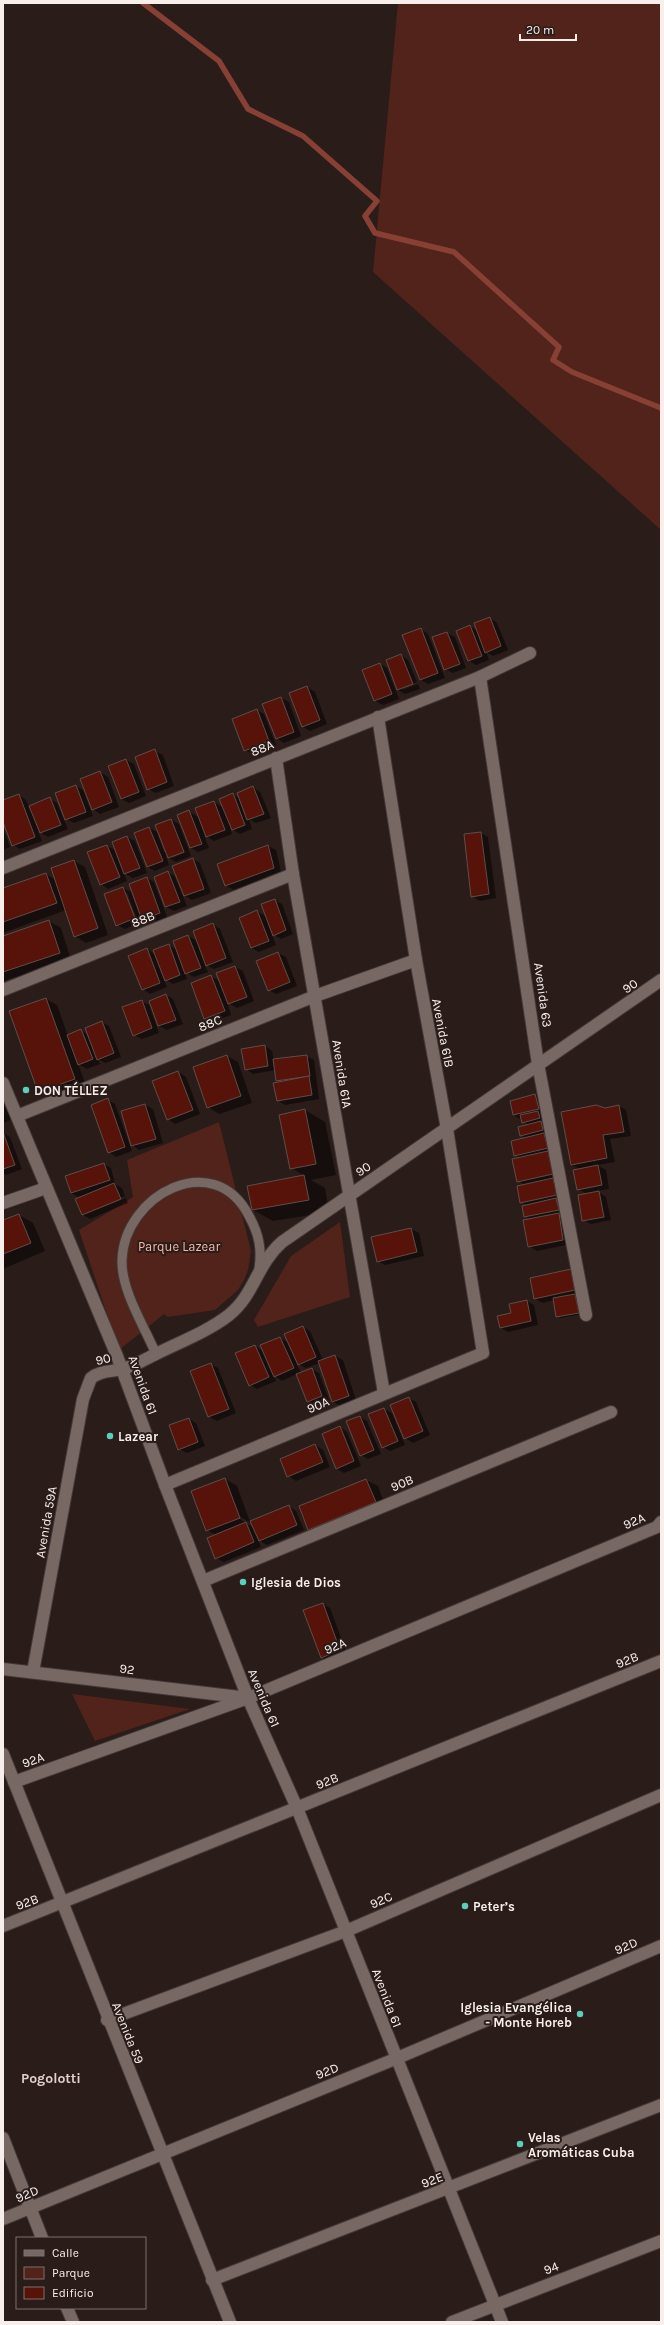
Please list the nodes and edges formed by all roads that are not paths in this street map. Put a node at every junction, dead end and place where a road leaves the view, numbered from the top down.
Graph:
1 (530, 653) dead end
2 (480, 677) junction
3 (378, 717) junction
4 (276, 758) junction
5 (3, 868) edge
6 (293, 874) junction
7 (416, 960) junction
8 (661, 980) edge
9 (3, 990) edge
10 (314, 996) junction
11 (538, 1064) junction
12 (3, 1083) edge
13 (17, 1116) junction
14 (447, 1129) junction
15 (46, 1188) junction
16 (348, 1196) junction
17 (3, 1203) edge
18 (259, 1269) junction
19 (586, 1315) dead end
20 (483, 1353) joint
21 (156, 1354) junction
22 (122, 1369) junction
23 (91, 1378) joint
24 (384, 1393) junction
25 (611, 1412) dead end
26 (165, 1485) junction
27 (660, 1529) edge
28 (203, 1581) junction
29 (661, 1661) edge
30 (3, 1668) edge
31 (33, 1672) junction
32 (248, 1698) junction
33 (3, 1754) edge
34 (14, 1782) junction
35 (661, 1795) edge
36 (297, 1808) junction
37 (61, 1904) junction
38 (3, 1926) edge
39 (346, 1931) junction
40 (661, 1946) edge
41 (107, 2020) junction
42 (395, 2059) junction
43 (661, 2106) edge
44 (3, 2138) edge
45 (161, 2153) junction
46 (449, 2189) junction
47 (30, 2207) junction
48 (3, 2219) edge
49 (42, 2237) edge
50 (661, 2241) edge
51 (212, 2280) junction
52 (496, 2304) junction
53 (68, 2309) edge
54 (73, 2322) edge
55 (230, 2322) edge
56 (452, 2322) edge
57 (502, 2322) edge

1 - 2 street, 88A
2 - 3 street, 88A
2 - 11 street, Avenida 63
3 - 4 street, 88A
3 - 7 street, Avenida 61B
4 - 5 street, 88A
4 - 6 street, Avenida 61A
6 - 9 street, 88B
6 - 10 street, Avenida 61A
7 - 10 street, 88C
7 - 14 street, Avenida 61B
8 - 11 street, 90
10 - 13 street, 88C
10 - 16 street, Avenida 61A
11 - 14 street, 90
11 - 19 street, Avenida 63
12 - 13 street, Avenida 61
13 - 15 street, Avenida 61
14 - 16 street, 90
14 - 20 street, Avenida 61B
15 - 17 street
15 - 22 street, Avenida 61
16 - 18 street, 90
16 - 24 street, Avenida 61A
18 - 21 street, 90
18 - 21 lane
20 - 24 street, 90A
21 - 22 street, 90
22 - 23 street, 90
22 - 26 street, Avenida 61
23 - 31 street, Avenida 59A
24 - 26 street, 90A
25 - 28 street, 90B
26 - 28 street, Avenida 61
27 - 32 street, 92A
28 - 32 street, Avenida 61
29 - 36 street, 92B
30 - 31 street, 92
31 - 32 street, 92
32 - 34 street, 92A
32 - 36 street, Avenida 61
33 - 34 street, Avenida 59
34 - 37 street, Avenida 59
35 - 39 street, 92C
36 - 37 street, 92B
36 - 39 street, Avenida 61
37 - 38 street, 92B
37 - 41 street, Avenida 59
39 - 41 street, 92C
39 - 42 street, Avenida 61
40 - 42 street, 92D
41 - 45 street, Avenida 59
42 - 45 street, 92D
42 - 46 street, Avenida 61
43 - 46 street, 92E
44 - 47 street
45 - 47 street, 92D
45 - 51 street, Avenida 59
46 - 51 street, 92E
46 - 52 street, Avenida 61
47 - 48 street, 92D
47 - 49 street
50 - 52 street, 94
51 - 55 street, Avenida 59
52 - 56 street, 94
52 - 57 street, Avenida 61
53 - 54 street

